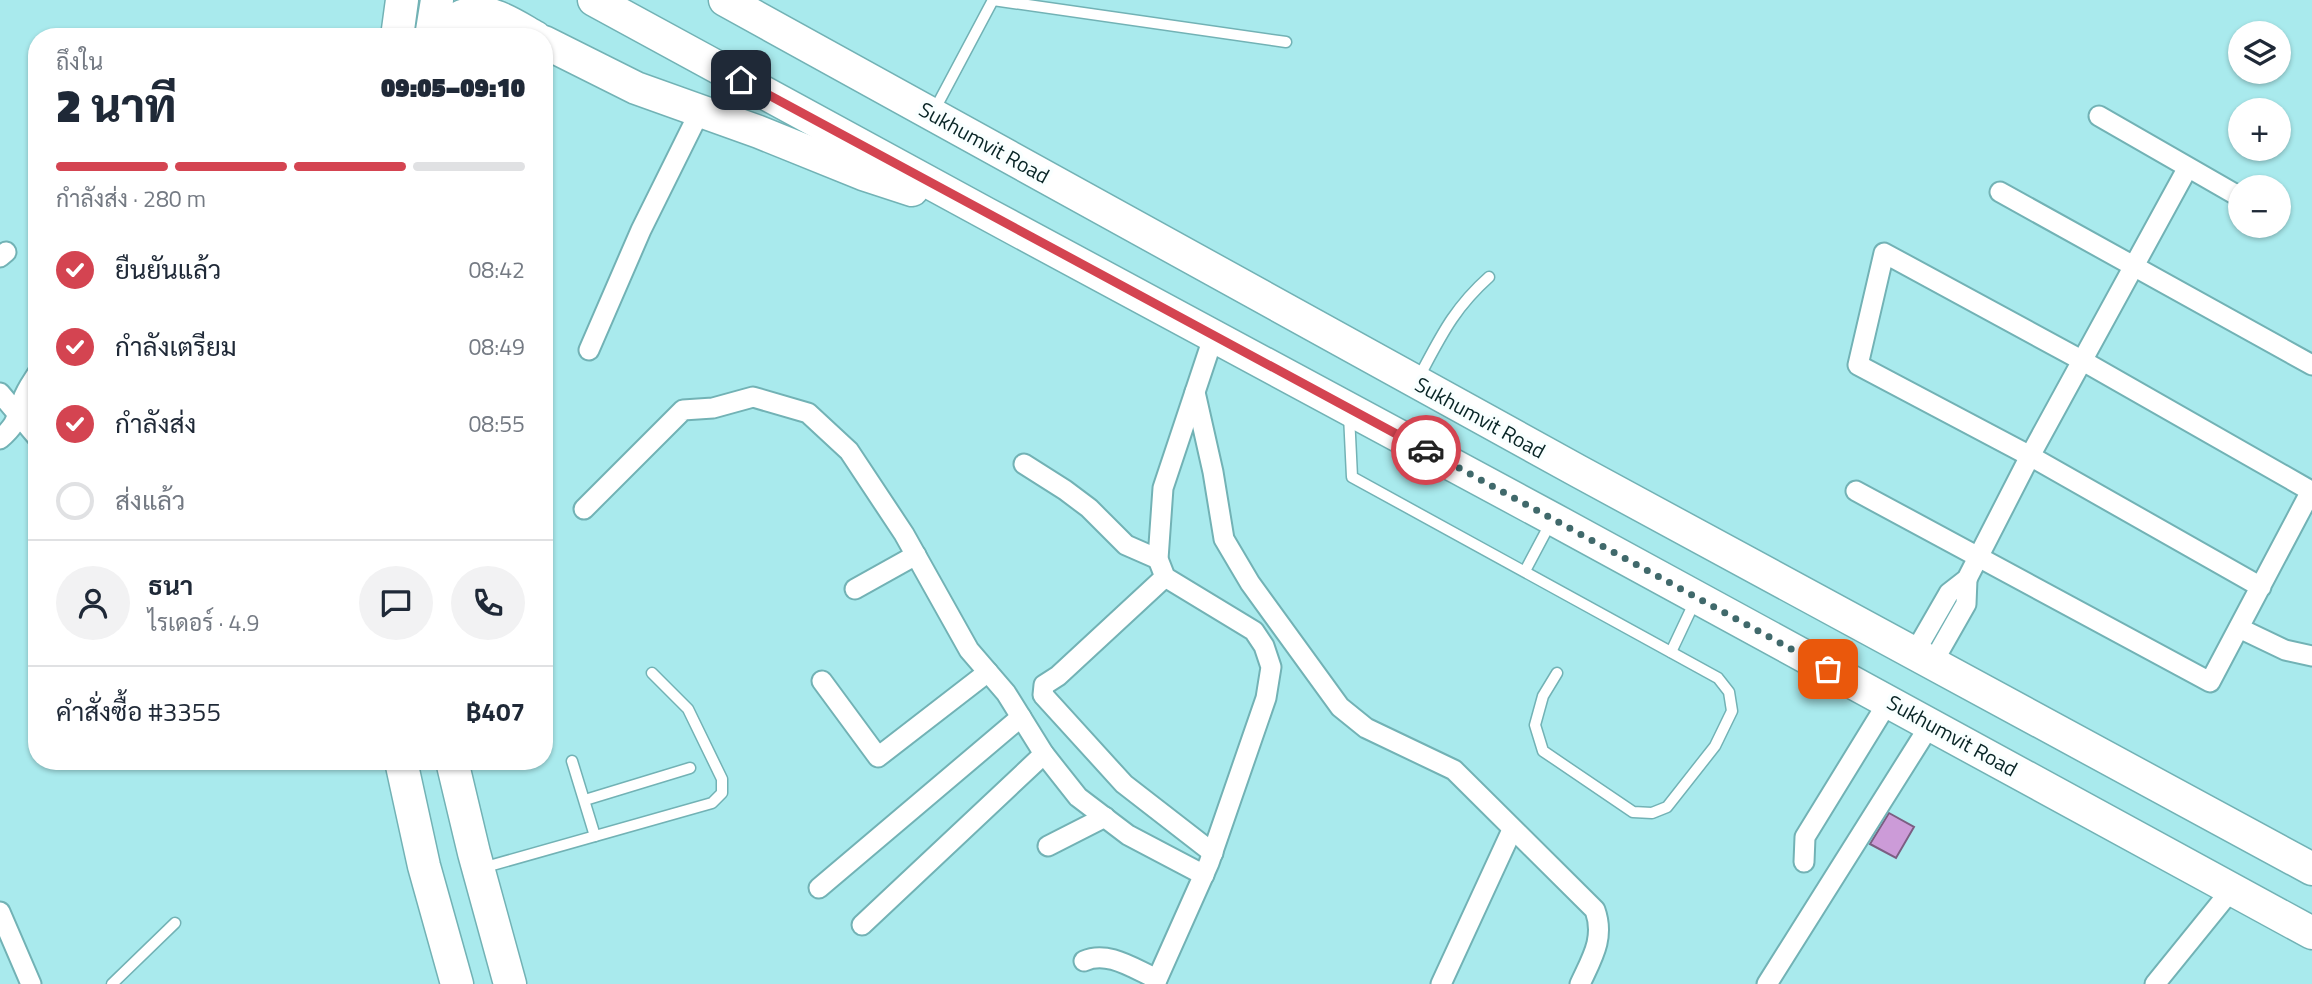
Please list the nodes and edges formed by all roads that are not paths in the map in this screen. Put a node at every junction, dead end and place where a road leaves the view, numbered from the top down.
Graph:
1 (391, 0) edge
2 (402, 0) edge
3 (437, 0) edge
4 (594, 0) edge
5 (725, 0) edge
6 (993, 0) edge
7 (396, 28) edge
8 (398, 28) edge
9 (432, 28) edge
10 (443, 28) edge
11 (519, 28) edge
12 (1286, 42) dead end
13 (553, 47) edge
14 (700, 111) junction
15 (932, 114) junction
16 (2099, 116) dead end
17 (2188, 169) junction
18 (2228, 191) edge
19 (2000, 192) dead end
20 (987, 214) junction
21 (2135, 265) junction
22 (1489, 277) dead end
23 (1214, 335) junction
24 (589, 349) dead end
25 (2083, 361) junction
26 (2312, 365) edge
27 (1416, 382) junction
28 (28, 390) edge
29 (1195, 392) junction
30 (0, 393) edge
31 (1348, 408) junction
32 (18, 417) junction
33 (28, 428) edge
34 (0, 439) edge
35 (2031, 456) junction
36 (1024, 464) dead end
37 (1578, 471) junction
38 (1856, 491) dead end
39 (584, 509) dead end
40 (1553, 519) junction
41 (916, 555) junction
42 (1978, 557) junction
43 (1162, 568) junction
44 (1525, 571) junction
45 (2260, 587) junction
46 (855, 589) dead end
47 (1697, 597) junction
48 (2239, 628) junction
49 (1671, 652) junction
50 (2312, 656) edge
51 (1924, 657) junction
52 (988, 672) junction
53 (652, 673) dead end
54 (1558, 673) dead end
55 (822, 681) dead end
56 (1888, 702) junction
57 (1021, 717) junction
58 (1930, 724) junction
59 (1044, 754) junction
60 (572, 761) dead end
61 (690, 768) dead end
62 (403, 770) edge
63 (454, 770) edge
64 (585, 800) junction
65 (1105, 817) junction
66 (1512, 830) junction
67 (595, 836) junction
68 (1048, 846) dead end
69 (1213, 853) junction
70 (1804, 862) dead end
71 (478, 869) junction
72 (2312, 869) edge
73 (1204, 875) junction
74 (820, 888) dead end
75 (2232, 889) junction
76 (0, 912) edge
77 (175, 923) dead end
78 (862, 925) dead end
79 (2312, 933) edge
80 (1084, 961) dead end
81 (1156, 982) edge
82 (31, 984) edge
83 (112, 984) edge
84 (457, 984) edge
85 (510, 984) edge
86 (1441, 984) edge
87 (1580, 984) edge
88 (1767, 984) edge
89 (2155, 984) edge

1 - 7 main road
2 - 8 main road
3 - 9 main road
4 - 20 main road, Sukhumvit Road
5 - 15 main road, Sukhumvit Road
6 - 12 lane
6 - 15 lane
10 - 11 main road
13 - 14 main road
14 - 20 main road
14 - 24 street
15 - 27 main road, Sukhumvit Road
16 - 17 street
17 - 18 street
17 - 21 street
19 - 21 street
20 - 23 main road, Sukhumvit Road
21 - 25 street
21 - 26 street
22 - 27 lane
23 - 29 street
23 - 31 main road, Sukhumvit Road
25 - 35 street
25 - 35 street
25 - 45 street
27 - 37 main road, Sukhumvit Road
28 - 32 street
29 - 43 street
29 - 66 street
30 - 32 street
31 - 40 main road, Sukhumvit Road
31 - 44 lane
32 - 33 street
32 - 34 street
35 - 42 street
35 - 45 street
36 - 43 street
37 - 40 main road
37 - 51 main road, Sukhumvit Road
38 - 42 street
39 - 41 street
40 - 44 lane
40 - 47 main road, Sukhumvit Road
41 - 46 street
41 - 52 street
42 - 48 street
42 - 51 street
43 - 69 street
43 - 69 street
44 - 49 lane
45 - 48 street
47 - 49 lane
47 - 56 main road, Sukhumvit Road
48 - 50 street
49 - 54 lane
51 - 72 main road, Sukhumvit Road
52 - 55 street
52 - 57 street
53 - 67 lane
56 - 58 main road, Sukhumvit Road
56 - 70 street
57 - 59 street
57 - 74 street
58 - 75 main road, Sukhumvit Road
58 - 88 street
59 - 65 street
59 - 78 street
60 - 64 lane
61 - 64 lane
62 - 84 main road
63 - 71 main road
64 - 67 lane
65 - 68 street
65 - 73 street
66 - 86 street
66 - 87 street
67 - 71 lane
69 - 73 street
71 - 85 main road
73 - 81 street
75 - 79 main road, Sukhumvit Road
75 - 89 street
76 - 82 street
77 - 83 lane
80 - 81 street

